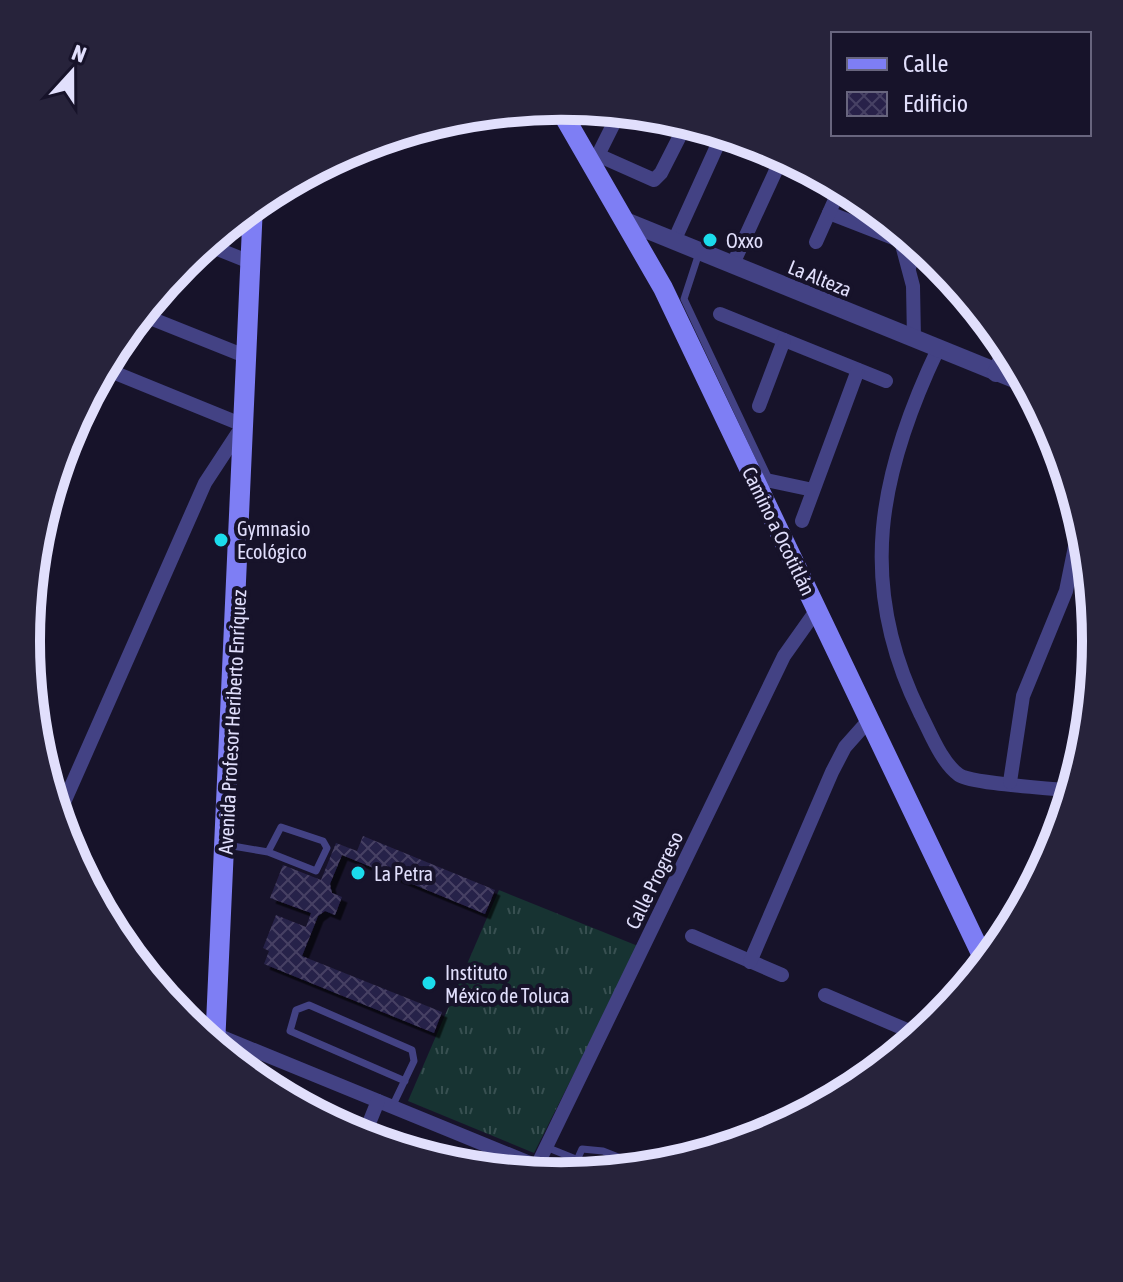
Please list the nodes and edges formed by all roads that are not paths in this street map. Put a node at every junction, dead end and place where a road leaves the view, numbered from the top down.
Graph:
1 (568, 120) edge
2 (614, 123) edge
3 (681, 134) edge
4 (718, 144) edge
5 (596, 160) junction
6 (778, 167) edge
7 (836, 198) edge
8 (829, 213) junction
9 (252, 221) edge
10 (628, 222) junction
11 (883, 231) edge
12 (674, 241) junction
13 (816, 242) dead end
14 (218, 249) edge
15 (906, 250) edge
16 (699, 252) junction
17 (917, 260) edge
18 (250, 262) junction
19 (732, 266) junction
20 (911, 272) junction
21 (720, 314) dead end
22 (152, 319) edge
23 (914, 339) junction
24 (784, 340) junction
25 (938, 349) junction
26 (245, 356) junction
27 (1002, 362) edge
28 (858, 370) junction
29 (115, 373) edge
30 (996, 373) junction
31 (1012, 379) edge
32 (886, 381) dead end
33 (759, 406) dead end
34 (243, 425) junction
35 (760, 479) junction
36 (813, 490) junction
37 (802, 521) dead end
38 (1075, 548) edge
39 (818, 608) junction
40 (869, 720) junction
41 (1010, 782) junction
42 (1061, 789) edge
43 (65, 800) edge
44 (227, 845) junction
45 (268, 852) junction
46 (692, 936) dead end
47 (980, 951) edge
48 (750, 962) junction
49 (782, 975) dead end
50 (825, 995) dead end
51 (908, 1030) edge
52 (217, 1032) edge
53 (236, 1049) edge
54 (405, 1081) junction
55 (378, 1101) junction
56 (392, 1107) junction
57 (368, 1125) edge
58 (546, 1147) junction
59 (622, 1159) edge
60 (511, 1160) edge
61 (577, 1160) junction
62 (539, 1161) edge
63 (581, 1161) edge

1 - 5 main road, Camino a Ocotitlán
2 - 5 street
3 - 5 street
4 - 12 street
5 - 10 main road, Camino a Ocotitlán
6 - 19 street
7 - 8 street
8 - 11 street
8 - 13 street
9 - 18 main road, Avenida Profesor Heriberto Enríquez
10 - 12 street, La Alteza
10 - 35 main road, Camino a Ocotitlán
12 - 16 street, La Alteza
14 - 18 street
15 - 20 street
16 - 19 street, La Alteza
16 - 35 lane
17 - 20 lane
18 - 26 main road, Avenida Profesor Heriberto Enríquez
19 - 23 street, La Alteza
20 - 23 street
21 - 24 street
22 - 26 street
23 - 25 street, La Alteza
24 - 28 street
24 - 33 street
25 - 30 street, La Alteza
25 - 41 street
26 - 34 main road, Avenida Profesor Heriberto Enríquez
27 - 30 street
28 - 32 street
28 - 36 street
29 - 34 street
30 - 31 street, La Alteza
34 - 43 street
34 - 44 main road, Avenida Profesor Heriberto Enríquez
35 - 36 street
35 - 39 main road, Camino a Ocotitlán
36 - 37 street
38 - 41 street
39 - 40 main road, Camino a Ocotitlán
39 - 58 street, Calle Progreso
40 - 47 main road, Camino a Ocotitlán
40 - 48 street
41 - 42 street
44 - 45 lane
44 - 52 main road, Avenida Profesor Heriberto Enríquez
45 - 45 lane
46 - 48 street
48 - 49 street
50 - 51 street
53 - 55 street
54 - 54 lane
54 - 56 lane
55 - 56 street
55 - 57 street
56 - 60 street
58 - 61 lane
58 - 62 street, Calle Progreso
59 - 61 lane
61 - 63 lane

